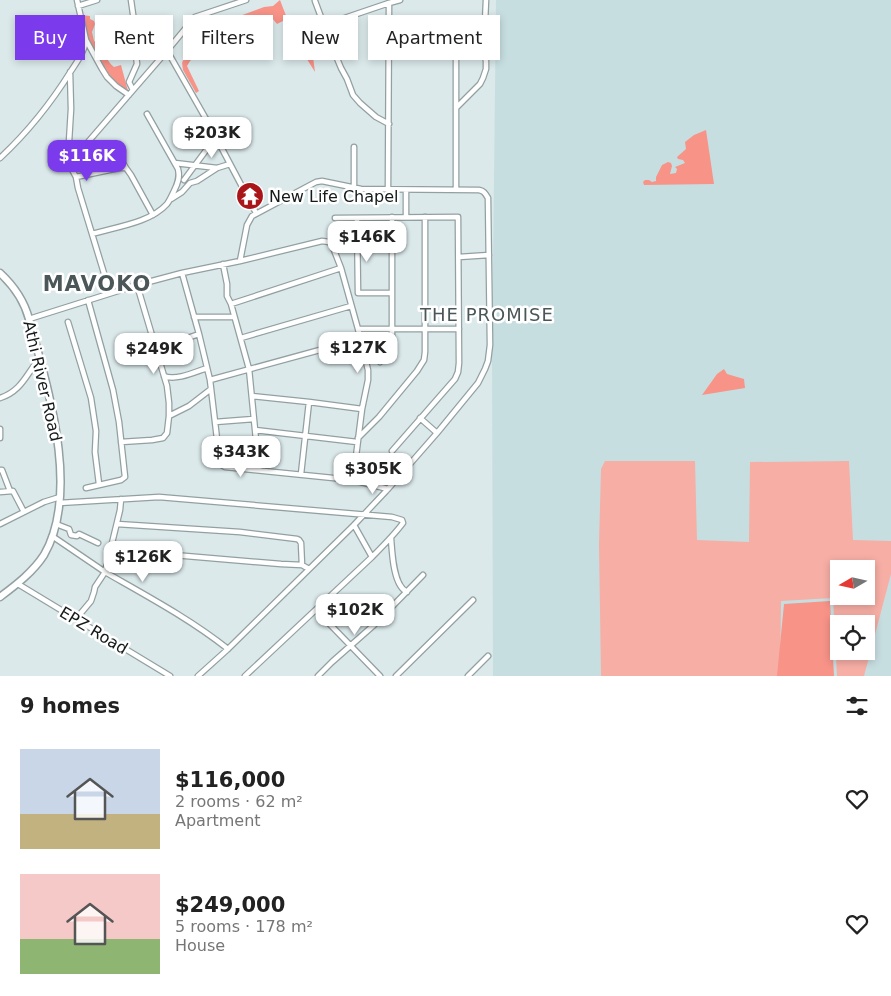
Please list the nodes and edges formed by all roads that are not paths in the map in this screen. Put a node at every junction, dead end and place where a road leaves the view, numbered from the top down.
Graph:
1 (76, 0) edge
2 (98, 0) edge
3 (131, 0) edge
4 (246, 0) edge
5 (400, 0) edge
6 (486, 0) edge
7 (314, 1) dead end
8 (389, 3) junction
9 (78, 6) junction
10 (320, 15) edge
11 (355, 15) edge
12 (86, 40) junction
13 (173, 44) edge
14 (159, 60) edge
15 (172, 60) edge
16 (338, 60) edge
17 (456, 60) edge
18 (70, 72) junction
19 (133, 90) junction
20 (129, 95) junction
21 (456, 108) junction
22 (147, 114) dead end
23 (389, 124) junction
24 (210, 126) junction
25 (354, 147) dead end
26 (114, 149) dead end
27 (0, 158) edge
28 (175, 163) junction
29 (69, 164) junction
30 (230, 164) junction
31 (194, 166) junction
32 (126, 168) junction
33 (217, 168) junction
34 (76, 177) junction
35 (182, 178) junction
36 (188, 185) junction
37 (354, 188) junction
38 (388, 189) junction
39 (406, 190) junction
40 (456, 190) junction
41 (170, 200) junction
42 (256, 214) junction
43 (153, 215) junction
44 (406, 217) junction
45 (424, 217) junction
46 (335, 218) dead end
47 (357, 218) junction
48 (392, 218) junction
49 (92, 234) junction
50 (489, 255) junction
51 (459, 257) junction
52 (240, 261) junction
53 (223, 264) junction
54 (340, 268) junction
55 (0, 273) edge
56 (182, 273) junction
57 (137, 285) junction
58 (110, 293) junction
59 (392, 293) junction
60 (88, 300) junction
61 (231, 304) junction
62 (351, 306) junction
63 (234, 316) junction
64 (194, 317) junction
65 (29, 319) junction
66 (68, 322) dead end
67 (358, 329) junction
68 (425, 329) junction
69 (460, 329) junction
70 (392, 330) junction
71 (199, 334) junction
72 (241, 338) junction
73 (360, 339) junction
74 (156, 348) junction
75 (40, 358) junction
76 (380, 362) dead end
77 (207, 368) junction
78 (249, 369) junction
79 (164, 376) junction
80 (210, 380) junction
81 (211, 389) junction
82 (252, 396) junction
83 (0, 398) edge
84 (309, 402) junction
85 (362, 409) junction
86 (170, 416) junction
87 (254, 418) junction
88 (420, 418) junction
89 (215, 422) junction
90 (0, 429) edge
91 (255, 430) junction
92 (436, 433) junction
93 (305, 436) junction
94 (0, 438) edge
95 (358, 440) junction
96 (121, 442) junction
97 (392, 451) dead end
98 (0, 470) edge
99 (258, 470) junction
100 (301, 474) junction
101 (353, 480) junction
102 (99, 484) junction
103 (86, 488) dead end
104 (388, 489) junction
105 (10, 491) junction
106 (0, 492) edge
107 (121, 499) junction
108 (60, 500) junction
109 (24, 512) junction
110 (364, 515) junction
111 (0, 524) edge
112 (56, 524) junction
113 (117, 524) junction
114 (354, 525) junction
115 (52, 536) junction
116 (391, 538) junction
117 (98, 543) dead end
118 (111, 546) junction
119 (372, 557) junction
120 (302, 564) junction
121 (309, 569) junction
122 (105, 572) junction
123 (423, 575) dead end
124 (18, 584) junction
125 (407, 592) junction
126 (0, 597) edge
127 (474, 600) dead end
128 (316, 610) junction
129 (76, 619) junction
130 (352, 646) junction
131 (228, 649) junction
132 (488, 656) dead end
133 (170, 676) edge
134 (198, 676) edge
135 (245, 676) edge
136 (318, 676) edge
137 (380, 676) edge
138 (396, 676) edge
139 (468, 676) edge

1 - 9 street
2 - 9 street
3 - 19 street
4 - 13 street
5 - 8 street
6 - 21 street
7 - 10 street
8 - 11 street
8 - 23 street
9 - 12 street
12 - 18 street
12 - 20 street
14 - 19 street
15 - 24 street
16 - 23 street
17 - 21 street
18 - 27 street
18 - 29 street
19 - 20 street
20 - 29 street
21 - 40 street
22 - 28 street
23 - 38 street
24 - 30 street
24 - 31 street
25 - 37 street
26 - 32 street
28 - 31 street
28 - 35 street
29 - 34 street
30 - 33 street
30 - 42 street
31 - 33 street
31 - 35 street
32 - 34 street
32 - 43 street
33 - 36 street
34 - 49 street
35 - 36 street
35 - 41 street
36 - 41 street
37 - 38 street
37 - 42 street
38 - 39 street
39 - 40 street
39 - 44 street
40 - 50 street
41 - 43 street
42 - 52 street
43 - 49 street
44 - 45 street
44 - 48 street
45 - 51 street
45 - 68 street
46 - 47 street
47 - 48 street
47 - 59 street
48 - 59 street
49 - 58 street
50 - 51 street
50 - 92 street
51 - 69 street
52 - 53 street
52 - 54 street
53 - 56 street
53 - 61 street
54 - 61 street
54 - 62 street
55 - 65 main road, Athi River Road
56 - 57 street
56 - 64 street
57 - 58 street
57 - 74 street
58 - 60 street
59 - 70 street
60 - 65 street
60 - 96 street
61 - 63 street
62 - 67 street
62 - 72 street
63 - 64 street
63 - 72 street
64 - 71 street
65 - 75 main road, Athi River Road
66 - 102 street
67 - 70 street
67 - 73 street
68 - 69 street
68 - 70 street
68 - 95 street
69 - 88 street
70 - 76 street
71 - 74 street
71 - 77 street
72 - 78 street
73 - 78 street
73 - 85 street
74 - 79 street
75 - 83 street
75 - 108 main road, Athi River Road
77 - 79 street
77 - 80 street
78 - 80 street
78 - 82 street
79 - 86 street
80 - 81 street
81 - 86 street
81 - 89 street
82 - 84 street
82 - 87 street
84 - 85 street
84 - 93 street
85 - 95 street
86 - 96 street
87 - 89 street
87 - 91 street
88 - 92 street
88 - 97 street
89 - 99 street
90 - 94 street
91 - 93 street
91 - 99 street
92 - 104 street
93 - 95 street
93 - 100 street
95 - 101 street
96 - 102 street
98 - 105 street
99 - 100 street
100 - 101 street
101 - 104 street
102 - 103 street
104 - 110 street
105 - 106 street
105 - 109 street
107 - 108 street
107 - 110 street
107 - 113 street
108 - 109 street
108 - 112 main road, Athi River Road
109 - 111 street
110 - 114 street
110 - 116 street
112 - 115 main road, Athi River Road
112 - 117 street
113 - 118 street
113 - 120 street
114 - 119 street
114 - 121 street
115 - 122 street
115 - 124 main road, Athi River Road
116 - 119 street
116 - 125 street
118 - 120 street
118 - 122 street
119 - 128 street
120 - 121 street
121 - 131 street
122 - 129 street
122 - 131 street
123 - 125 street
124 - 126 main road, Athi River Road
124 - 129 street, EPZ Road
125 - 130 street
127 - 138 street
128 - 130 street
128 - 135 street
129 - 133 street, EPZ Road
130 - 136 street
130 - 137 street
131 - 134 street
132 - 139 street

